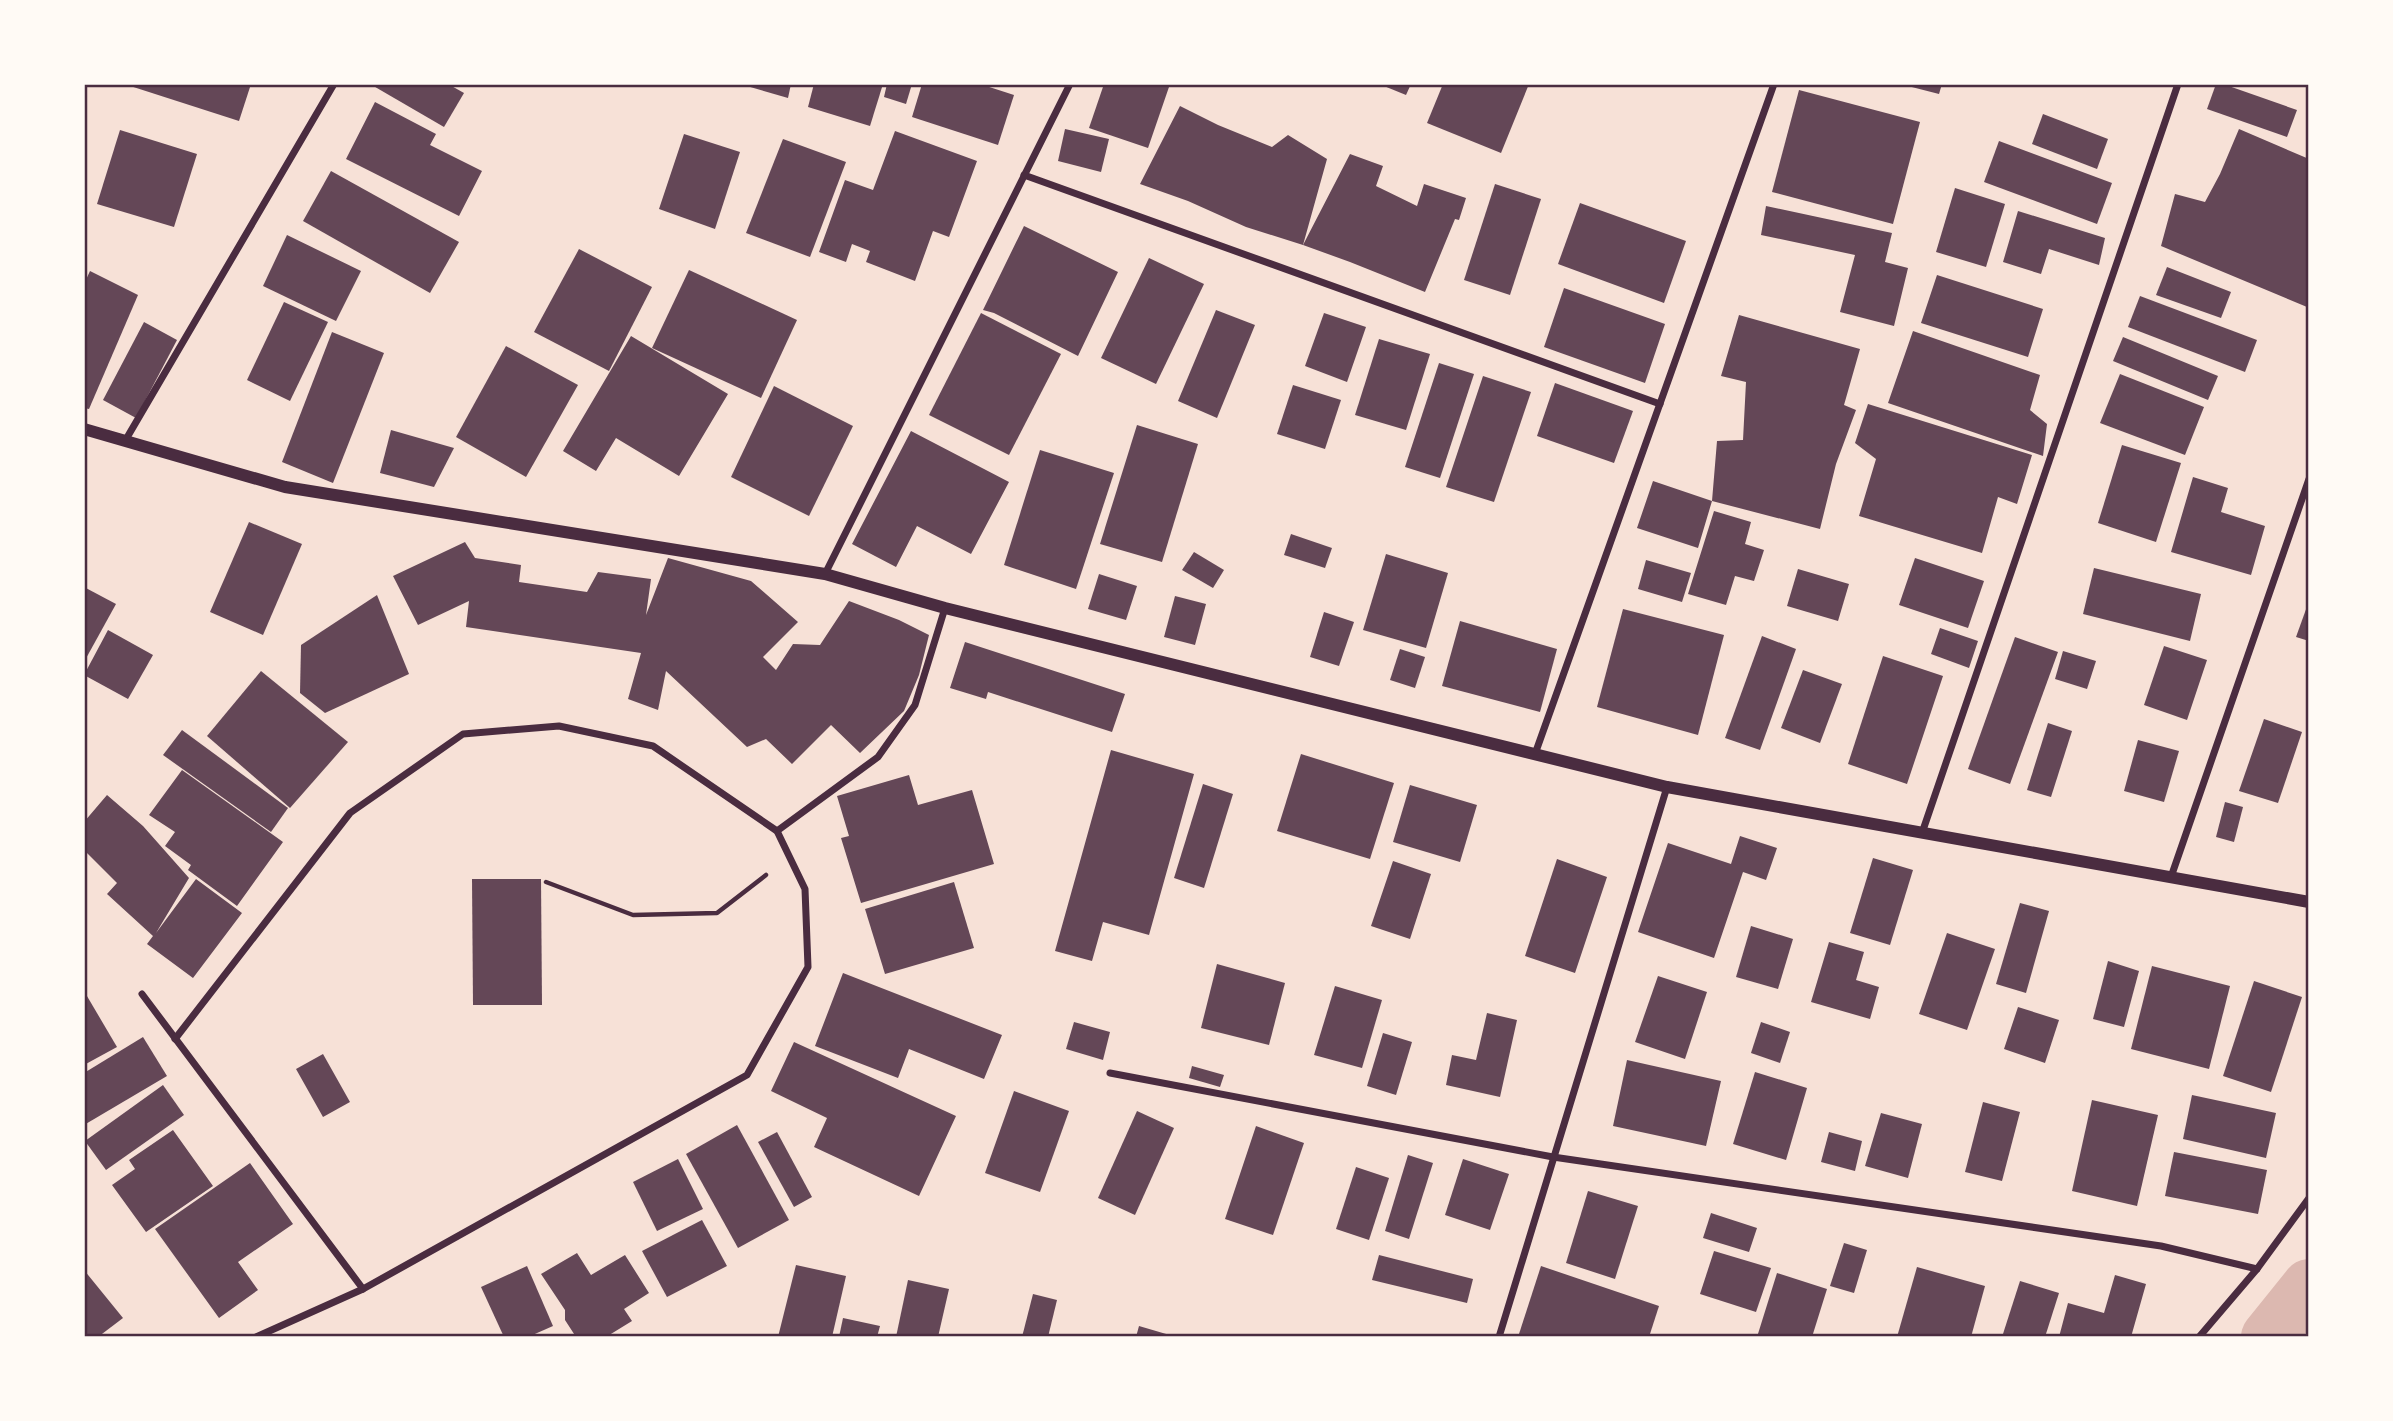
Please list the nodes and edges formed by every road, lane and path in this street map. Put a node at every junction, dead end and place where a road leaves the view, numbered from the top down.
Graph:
1 (334, 84) edge
2 (1070, 84) edge
3 (1774, 84) edge
4 (2178, 84) edge
5 (1024, 175) junction
6 (1660, 404) junction
7 (84, 429) edge
8 (125, 442) junction
9 (2309, 479) edge
10 (825, 573) junction
11 (945, 608) junction
12 (1535, 754) junction
13 (1667, 787) junction
14 (776, 831) junction
15 (1922, 833) junction
16 (789, 858) junction
17 (2171, 877) junction
18 (545, 882) dead end
19 (2309, 902) edge
20 (142, 994) dead end
21 (175, 1039) junction
22 (1110, 1073) dead end
23 (1553, 1157) junction
24 (2309, 1198) edge
25 (2257, 1269) junction
26 (363, 1289) junction
27 (256, 1337) edge
28 (1499, 1337) edge
29 (2199, 1337) edge

1 - 8 street
2 - 5 street
3 - 6 street
4 - 15 street
5 - 6 street
5 - 10 street
6 - 12 street
7 - 8 street
8 - 10 street
9 - 17 street
10 - 11 street
11 - 12 street
11 - 14 street
12 - 13 street
13 - 15 street
13 - 23 street
14 - 16 street
14 - 21 street
15 - 17 street
16 - 18 path
16 - 26 street
17 - 19 street
20 - 21 street
21 - 26 street
22 - 23 street
23 - 25 street
23 - 28 street
24 - 25 street
25 - 29 street
26 - 27 street

